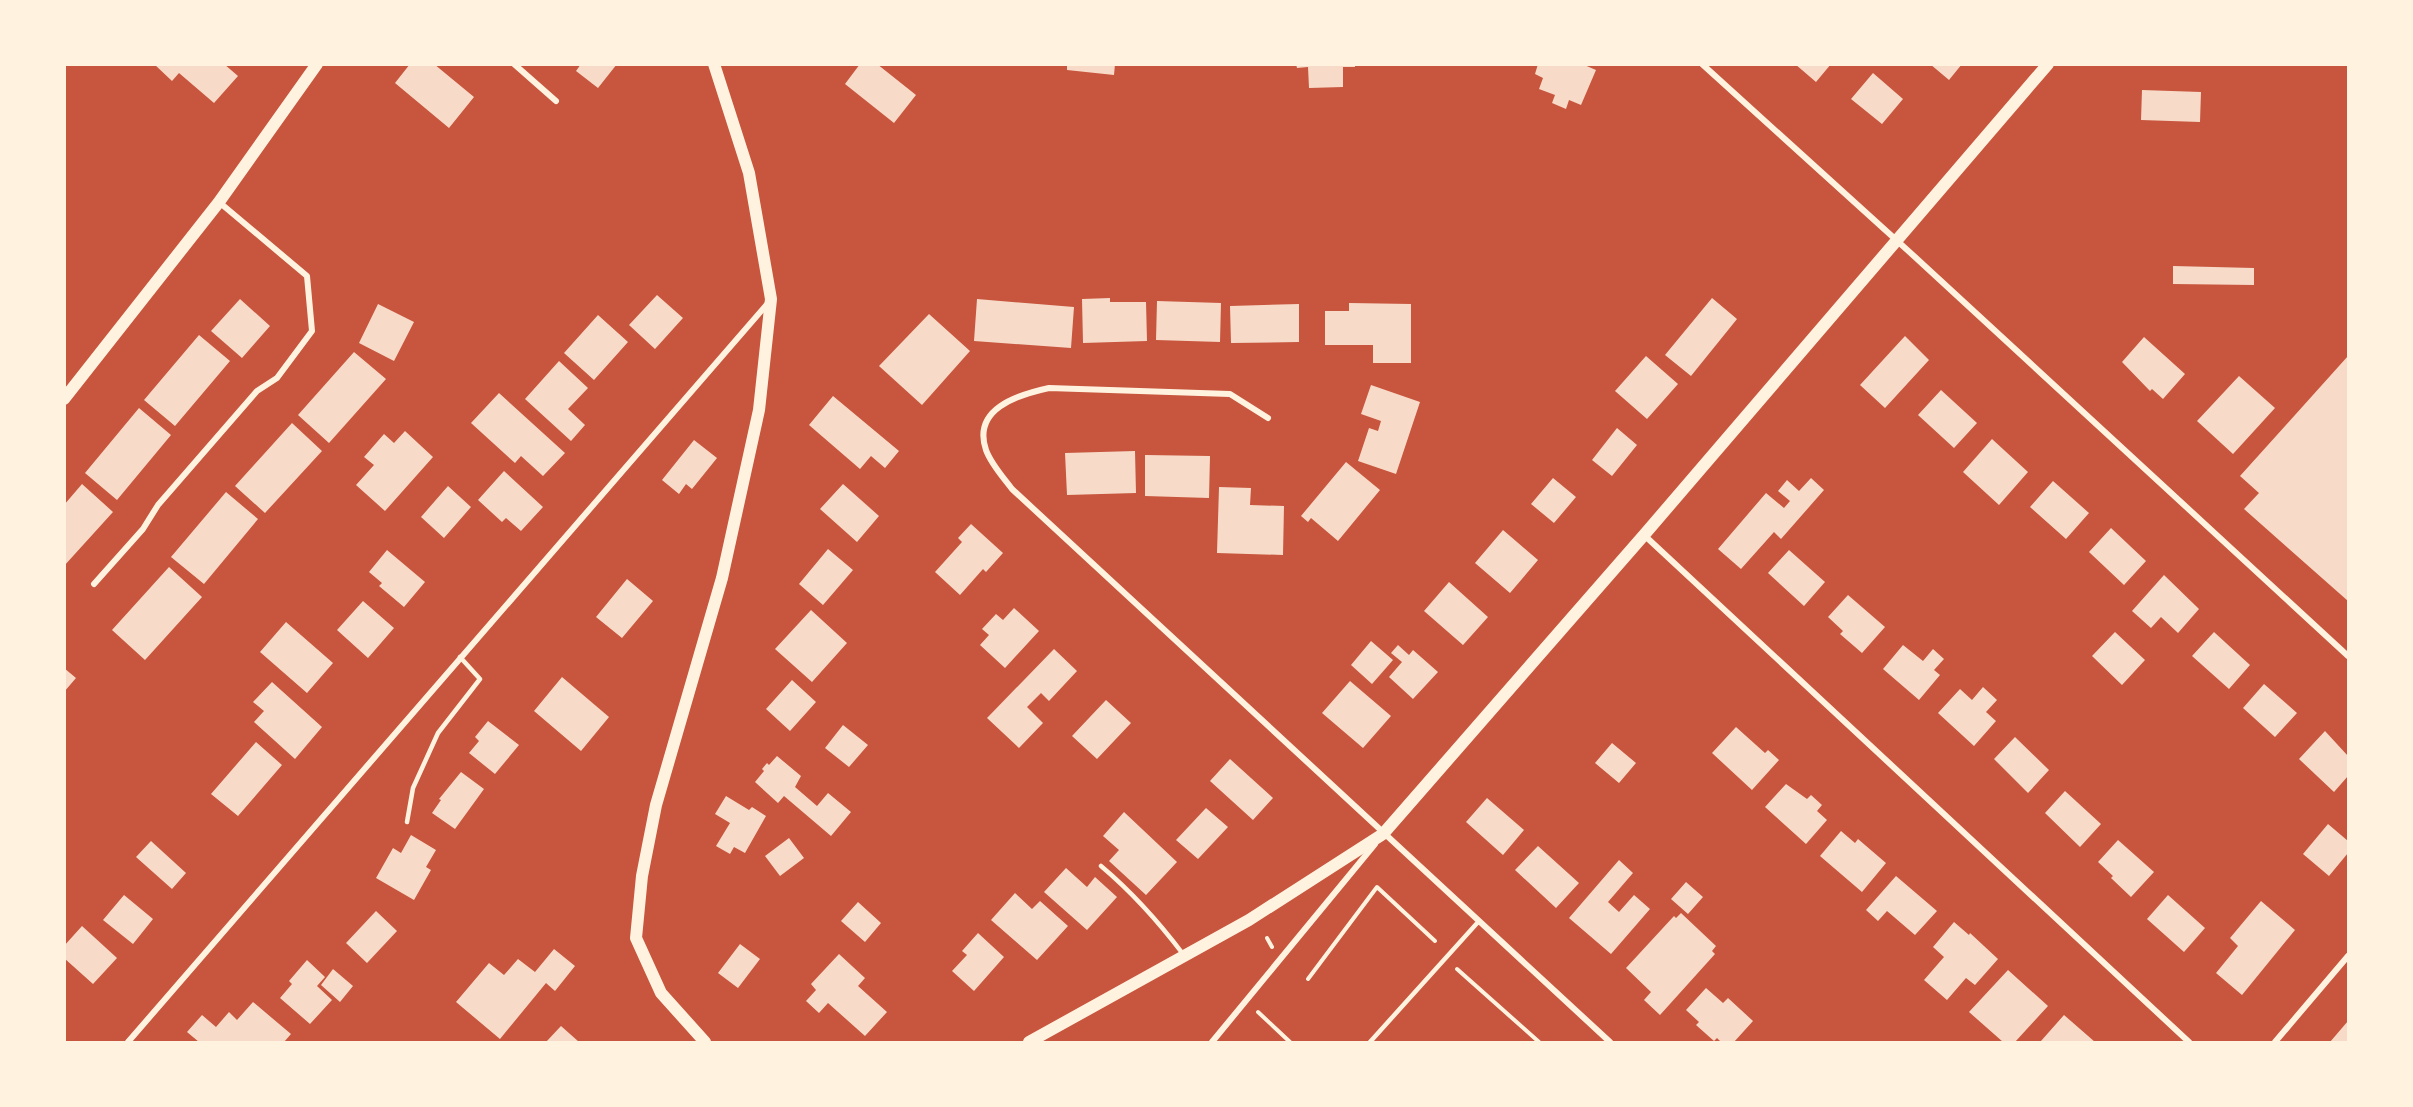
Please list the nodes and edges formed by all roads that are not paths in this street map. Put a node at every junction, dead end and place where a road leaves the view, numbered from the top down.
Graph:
1 (317, 64) edge
2 (514, 64) edge
3 (714, 64) edge
4 (1702, 64) edge
5 (2048, 64) edge
6 (556, 101) dead end
7 (219, 202) junction
8 (1897, 240) junction
9 (771, 299) junction
10 (64, 399) edge
11 (1268, 418) dead end
12 (1644, 535) junction
13 (94, 584) dead end
14 (2349, 656) edge
15 (460, 657) junction
16 (407, 822) dead end
17 (1383, 834) junction
18 (1101, 866) dead end
19 (1479, 921) junction
20 (1185, 956) junction
21 (2349, 956) edge
22 (1605, 1041) edge
23 (128, 1042) edge
24 (702, 1042) edge
25 (1029, 1042) edge
26 (1212, 1042) edge
27 (1370, 1042) edge
28 (2189, 1042) edge
29 (2275, 1042) edge

1 - 7 main road
2 - 6 street
3 - 9 main road
4 - 8 street
5 - 8 main road
7 - 10 main road
7 - 13 street
8 - 12 main road
8 - 14 street
9 - 15 street
9 - 24 main road
11 - 17 street
12 - 17 main road
12 - 28 street
15 - 16 lane
15 - 23 street
17 - 19 street
17 - 20 main road
17 - 26 street
18 - 20 lane
19 - 22 street
19 - 27 lane
20 - 25 main road
21 - 29 street

